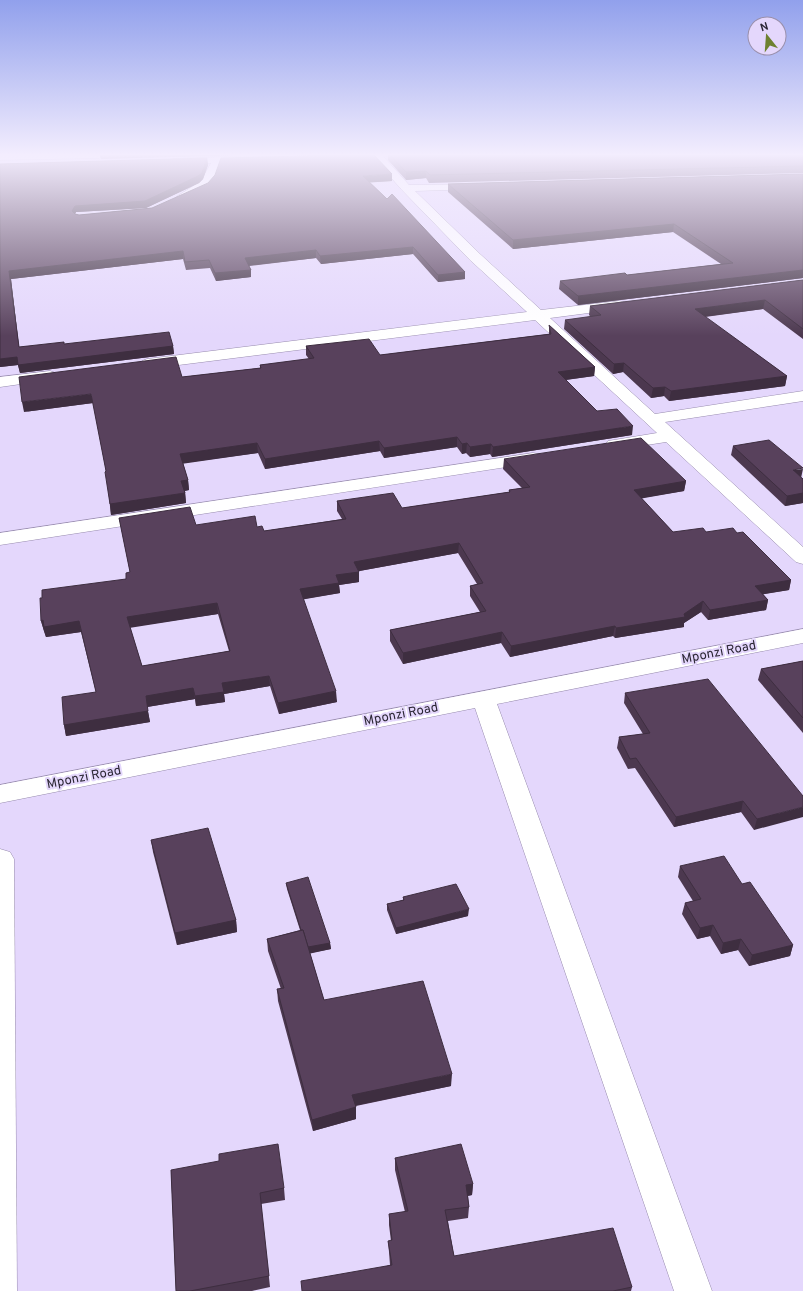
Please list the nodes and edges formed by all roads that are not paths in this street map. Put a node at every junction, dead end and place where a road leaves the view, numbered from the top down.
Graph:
1 (433, 215) edge
2 (631, 303) edge
3 (538, 314) junction
4 (134, 365) edge
5 (63, 374) edge
6 (0, 382) edge
7 (803, 396) edge
8 (652, 419) junction
9 (671, 436) junction
10 (600, 447) edge
11 (553, 454) edge
12 (0, 539) edge
13 (803, 558) edge
14 (803, 636) edge
15 (484, 699) junction
16 (0, 794) edge
17 (0, 859) edge
18 (1, 1214) edge
19 (0, 1288) edge
20 (693, 1291) edge

1 - 3 main road
2 - 3 main road
3 - 4 main road
3 - 8 main road
5 - 6 main road
7 - 8 main road
8 - 9 main road
9 - 10 main road
9 - 13 main road
11 - 12 main road
14 - 15 main road, Mponzi Road
15 - 16 main road, Mponzi Road
15 - 20 main road
17 - 18 main road
18 - 19 main road

